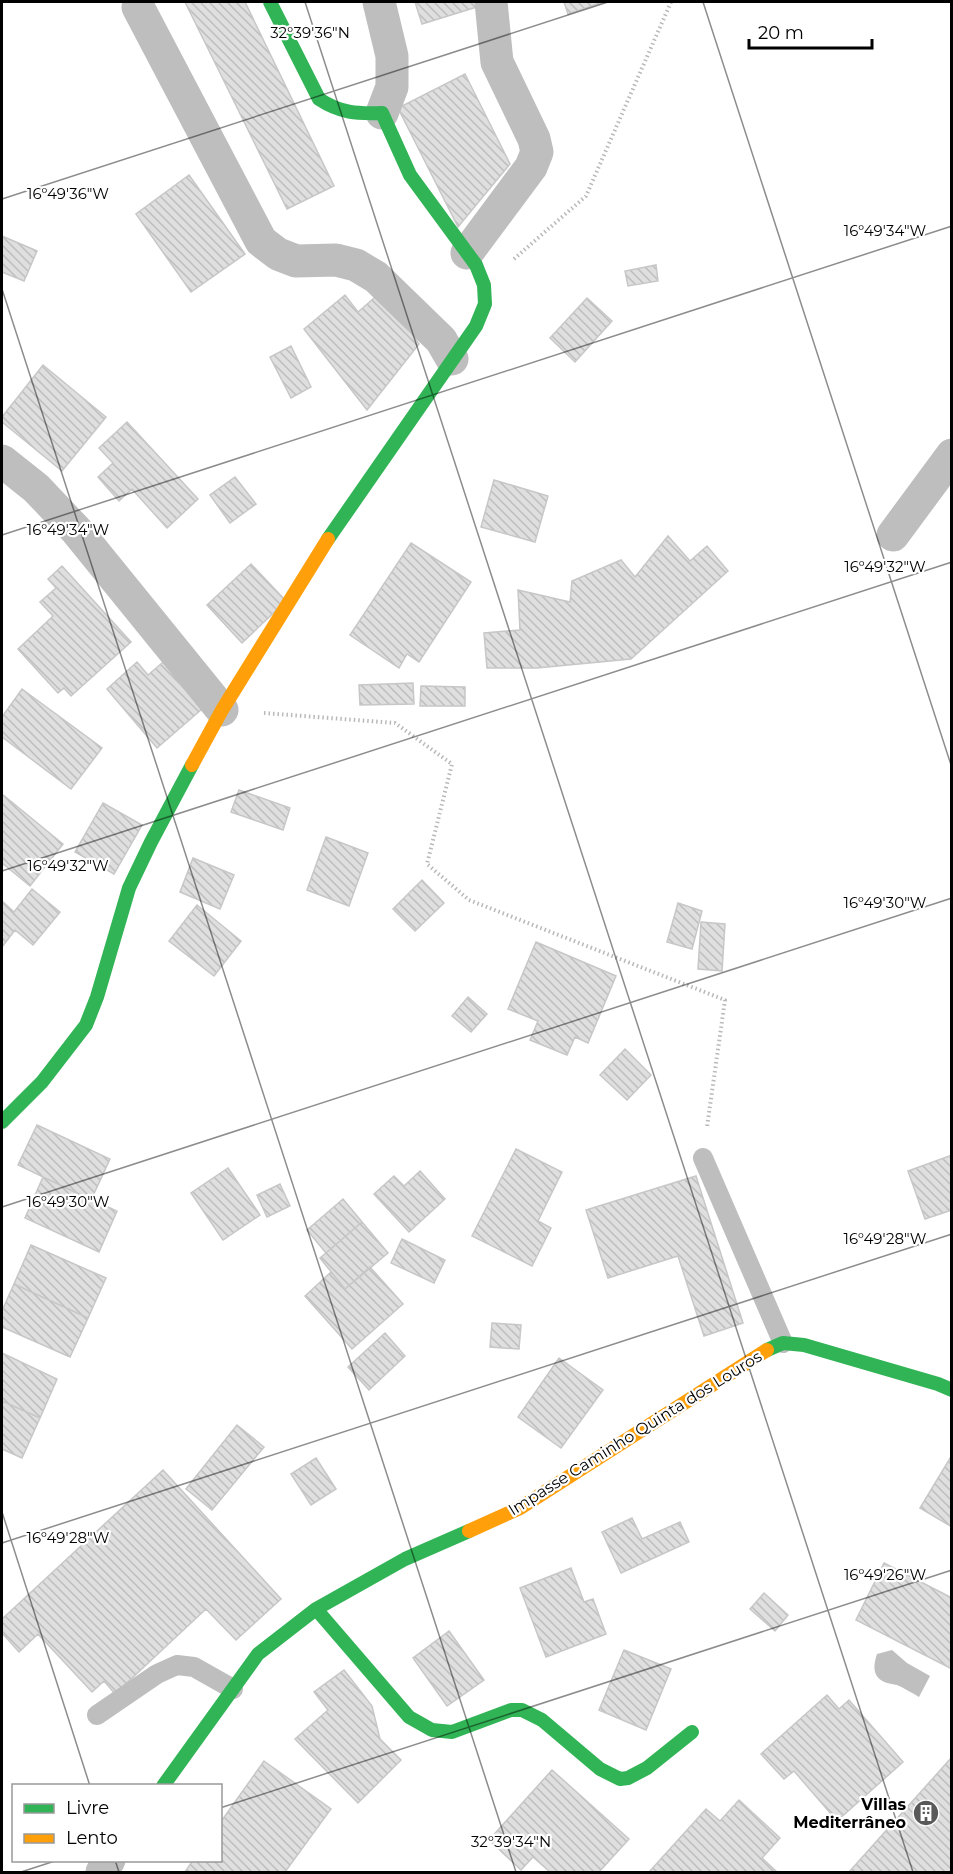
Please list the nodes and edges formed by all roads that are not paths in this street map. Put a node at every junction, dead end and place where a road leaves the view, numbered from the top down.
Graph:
1 (270, 2) edge
2 (379, 2) edge
3 (491, 2) edge
4 (138, 7) dead end
5 (382, 113) junction
6 (467, 253) junction
7 (452, 359) junction
8 (951, 455) edge
9 (2, 461) edge
10 (893, 535) dead end
11 (222, 710) junction
12 (2, 1122) edge
13 (703, 1158) road end
14 (783, 1343) junction
15 (947, 1383) edge
16 (316, 1609) junction
17 (233, 1689) junction
18 (97, 1715) dead end
19 (692, 1732) dead end
20 (164, 1784) edge

1 - 5 street
2 - 5 street
3 - 6 street
4 - 7 street
5 - 6 street
6 - 7 street
7 - 11 street
8 - 10 street
9 - 11 street
11 - 12 street
13 - 14 lane
14 - 15 street
14 - 16 street, Impasse Caminho Quinta dos Louros
16 - 17 street, Impasse Caminho Quinta dos Louros
16 - 19 street
17 - 18 lane
17 - 20 street, Impasse Caminho Quinta dos Louros

